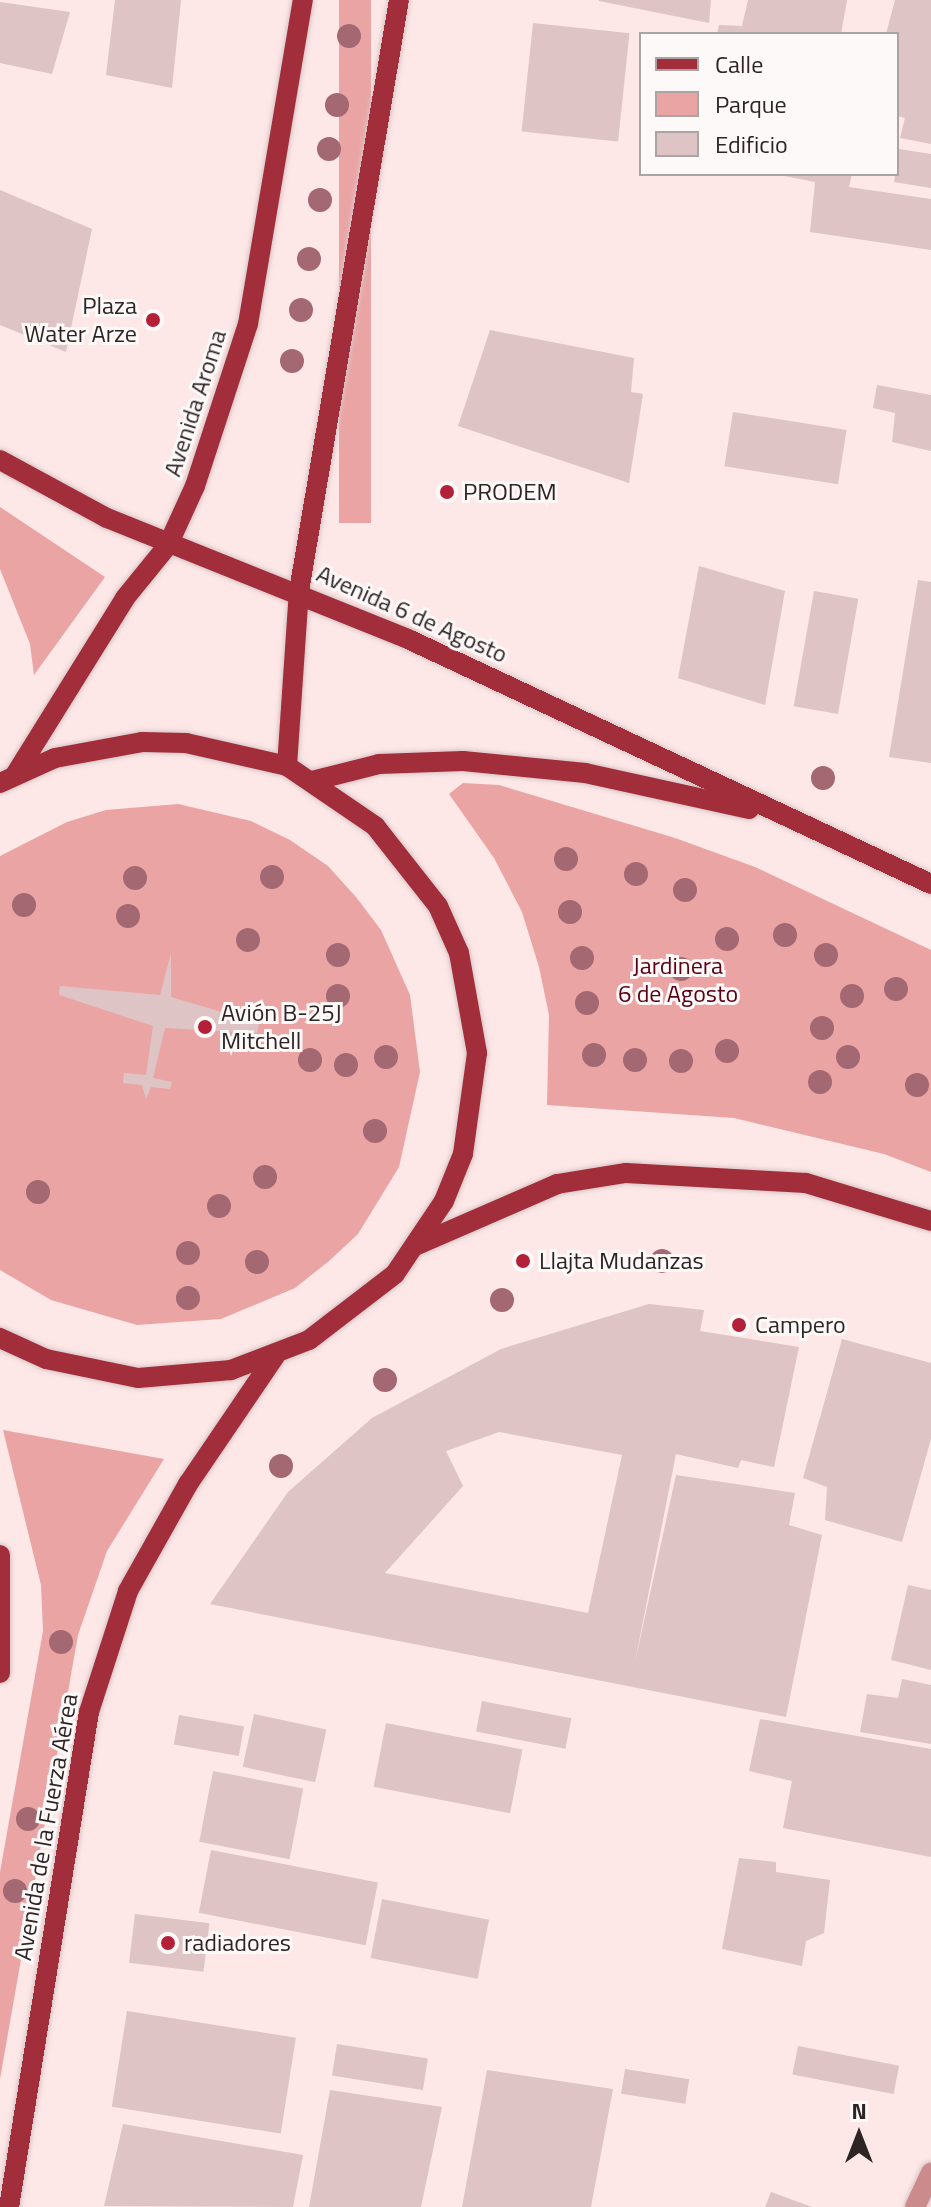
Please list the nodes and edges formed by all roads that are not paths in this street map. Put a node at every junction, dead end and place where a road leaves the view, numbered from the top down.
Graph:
1 (303, 0) edge
2 (399, 0) edge
3 (0, 460) edge
4 (168, 545) junction
5 (299, 591) junction
6 (287, 766) junction
7 (8, 779) edge
8 (312, 781) junction
9 (800, 822) junction
10 (931, 884) edge
11 (931, 1221) edge
12 (417, 1245) junction
13 (0, 1338) edge
14 (275, 1356) junction
15 (0, 1555) edge
16 (0, 1673) edge
17 (931, 2173) edge
18 (9, 2207) edge
19 (915, 2207) edge

1 - 4 main road, Avenida Aroma
2 - 5 main road
3 - 4 main road, Avenida 6 de Agosto
4 - 5 main road, Avenida 6 de Agosto
4 - 7 main road, Avenida Aroma
5 - 6 main road
5 - 9 main road, Avenida 6 de Agosto
6 - 7 main road
6 - 8 main road
8 - 9 main road, Avenida 6 de Agosto
8 - 12 main road
9 - 10 main road, Avenida 6 de Agosto
11 - 12 main road
12 - 14 main road
13 - 14 main road
14 - 18 main road, Avenida de la Fuerza Aérea
15 - 16 main road
17 - 19 street

